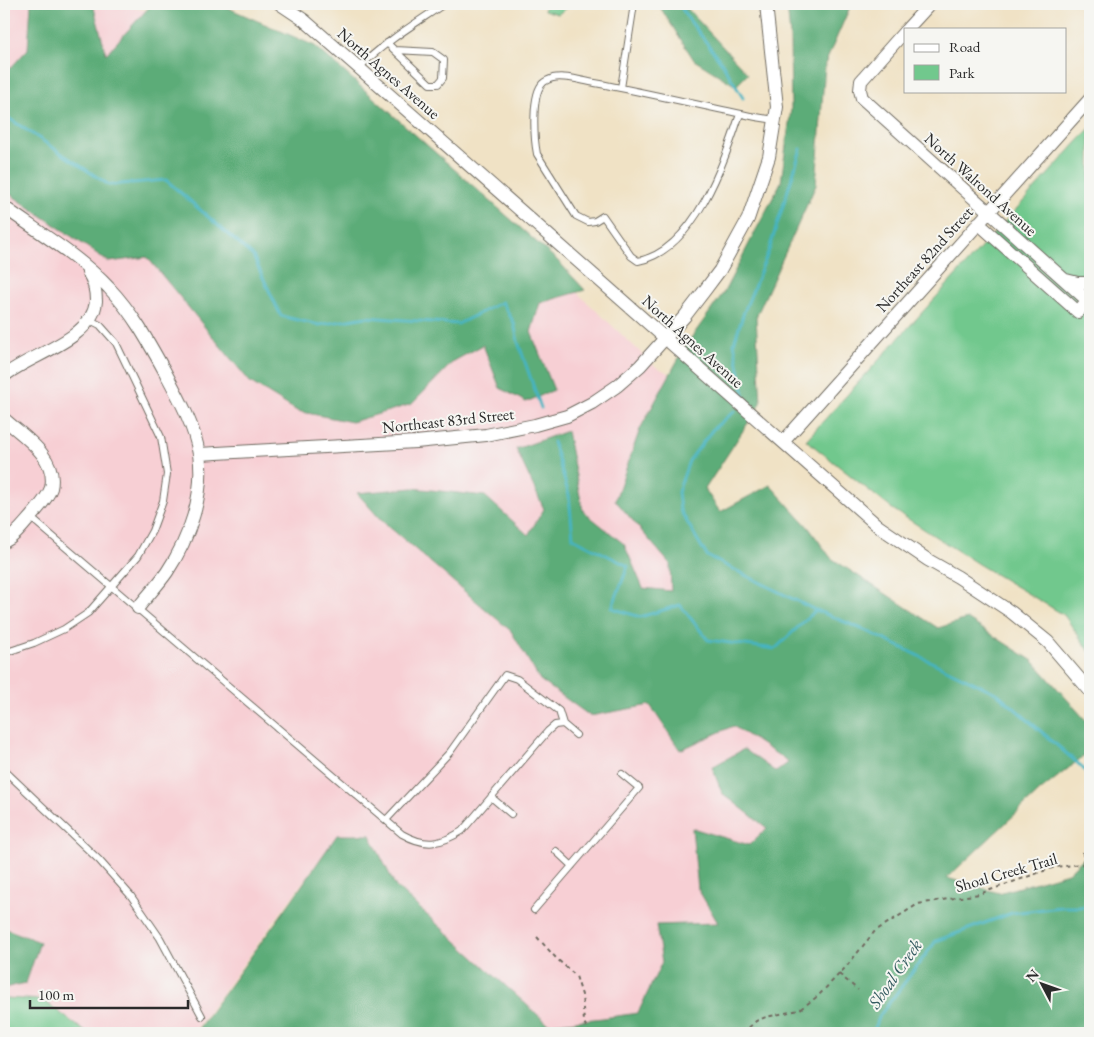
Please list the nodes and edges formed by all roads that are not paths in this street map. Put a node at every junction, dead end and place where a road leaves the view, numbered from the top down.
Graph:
1 (280, 4) edge
2 (444, 4) edge
3 (634, 4) edge
4 (766, 4) edge
5 (930, 4) edge
6 (908, 28) edge
7 (904, 32) edge
8 (387, 43) junction
9 (395, 50) junction
10 (359, 68) junction
11 (621, 88) junction
12 (1090, 99) edge
13 (740, 114) junction
14 (775, 120) junction
15 (4, 207) edge
16 (988, 211) junction
17 (978, 223) junction
18 (83, 265) junction
19 (1065, 279) junction
20 (1090, 283) edge
21 (1089, 299) edge
22 (90, 320) junction
23 (664, 337) junction
24 (4, 376) edge
25 (4, 418) edge
26 (783, 442) junction
27 (199, 454) junction
28 (30, 517) junction
29 (4, 542) edge
30 (112, 586) junction
31 (138, 608) junction
32 (4, 653) edge
33 (1090, 691) edge
34 (563, 724) junction
35 (576, 735) dead end
36 (4, 770) edge
37 (622, 774) dead end
38 (491, 797) junction
39 (511, 814) dead end
40 (386, 820) junction
41 (556, 851) dead end
42 (572, 866) junction
43 (534, 910) dead end
44 (202, 1016) dead end

1 - 10 street, North Agnes Avenue
2 - 8 lane
3 - 11 lane
4 - 14 street, Northeast 83rd Street
5 - 6 street
7 - 16 street, North Walrond Avenue
8 - 9 lane
8 - 10 lane
9 - 9 lane
10 - 23 street, North Agnes Avenue
11 - 13 lane
11 - 13 lane
12 - 16 street, Northeast 82nd Street
13 - 14 lane
14 - 23 street, Northeast 83rd Street
15 - 18 street
16 - 17 street, Northeast 82nd Street
16 - 19 street, North Walrond Avenue
17 - 21 street, North Walrond Avenue
17 - 26 street, Northeast 82nd Street
18 - 22 street
18 - 27 street
19 - 20 street
19 - 21 street, North Walrond Avenue
22 - 24 street
22 - 30 lane
23 - 26 street, North Agnes Avenue
23 - 27 street, Northeast 83rd Street
25 - 28 street
26 - 33 street, North Agnes Avenue
27 - 31 street
28 - 29 street
28 - 30 lane
30 - 31 lane
30 - 32 lane
31 - 40 lane
34 - 35 lane
34 - 38 lane
34 - 40 lane
36 - 44 lane
37 - 42 lane
38 - 39 lane
38 - 40 lane
41 - 42 lane
42 - 43 lane

